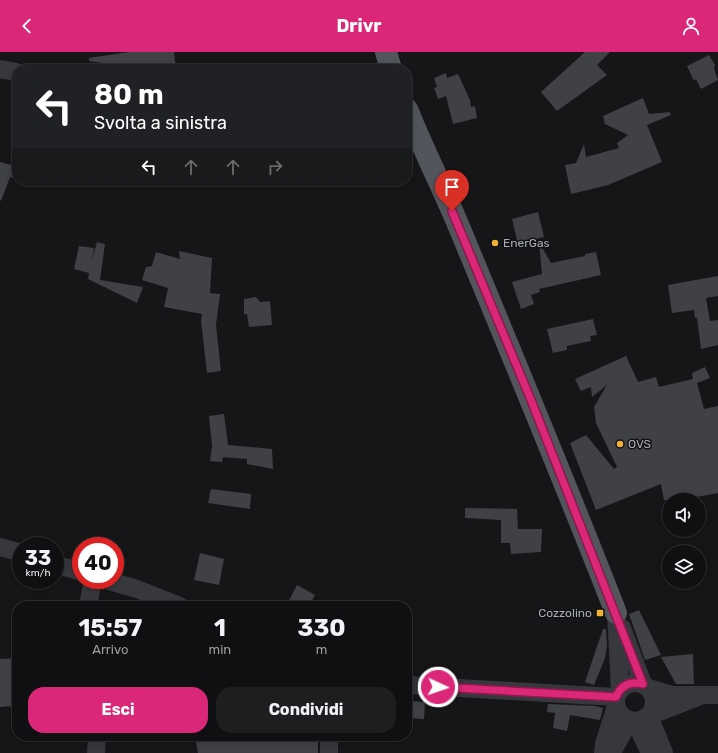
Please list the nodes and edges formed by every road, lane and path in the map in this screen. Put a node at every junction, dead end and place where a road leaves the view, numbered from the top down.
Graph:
1 (386, 52) edge
2 (390, 64) edge
3 (0, 69) edge
4 (12, 71) edge
5 (412, 132) edge
6 (0, 547) edge
7 (12, 550) edge
8 (124, 585) edge
9 (91, 589) edge
10 (89, 601) edge
11 (167, 601) edge
12 (616, 613) junction
13 (412, 685) edge
14 (646, 686) junction
15 (718, 695) edge
16 (700, 696) junction
17 (617, 697) junction
18 (638, 719) junction
19 (97, 741) edge
20 (329, 741) edge
21 (96, 753) edge
22 (329, 753) edge
23 (603, 753) edge
24 (610, 753) edge
25 (650, 753) edge
26 (664, 753) edge

1 - 2 main road
3 - 4 street
5 - 12 main road
6 - 7 street
8 - 11 street
9 - 10 street
12 - 14 street
12 - 17 street
13 - 17 street
14 - 16 street
14 - 17 street
14 - 18 street
15 - 16 street
16 - 18 street
17 - 18 street
17 - 23 street
18 - 24 street
18 - 25 street
18 - 26 street
19 - 21 street
20 - 22 street

